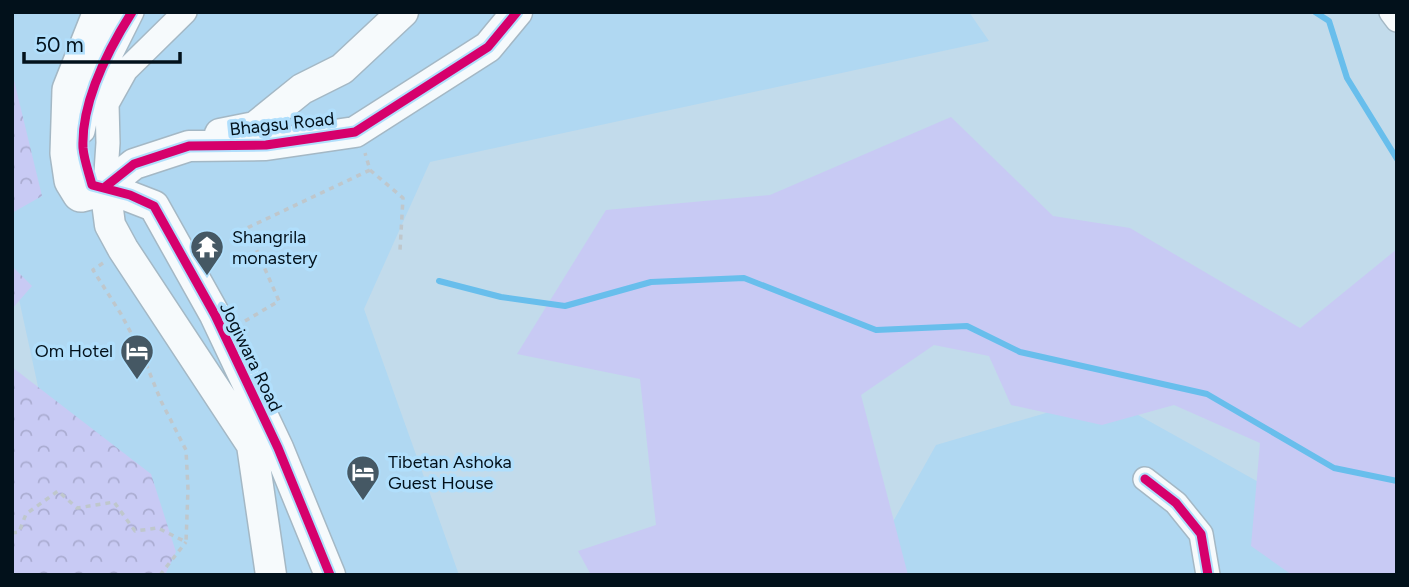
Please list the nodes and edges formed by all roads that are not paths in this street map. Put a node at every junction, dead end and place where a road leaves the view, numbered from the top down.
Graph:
1 (102, 12) edge
2 (132, 12) edge
3 (184, 12) edge
4 (403, 12) edge
5 (517, 12) edge
6 (1391, 12) edge
7 (1397, 20) edge
8 (158, 156) junction
9 (105, 187) junction
10 (1145, 479) dead end
11 (271, 575) edge
12 (331, 575) edge
13 (1208, 575) edge

1 - 9 main road
2 - 9 street
3 - 9 street
4 - 8 street
5 - 8 street, Bhagsu Road
6 - 7 street
8 - 9 street, Bhagsu Road
9 - 11 street
9 - 12 street, Jogiwara Road
10 - 13 street

